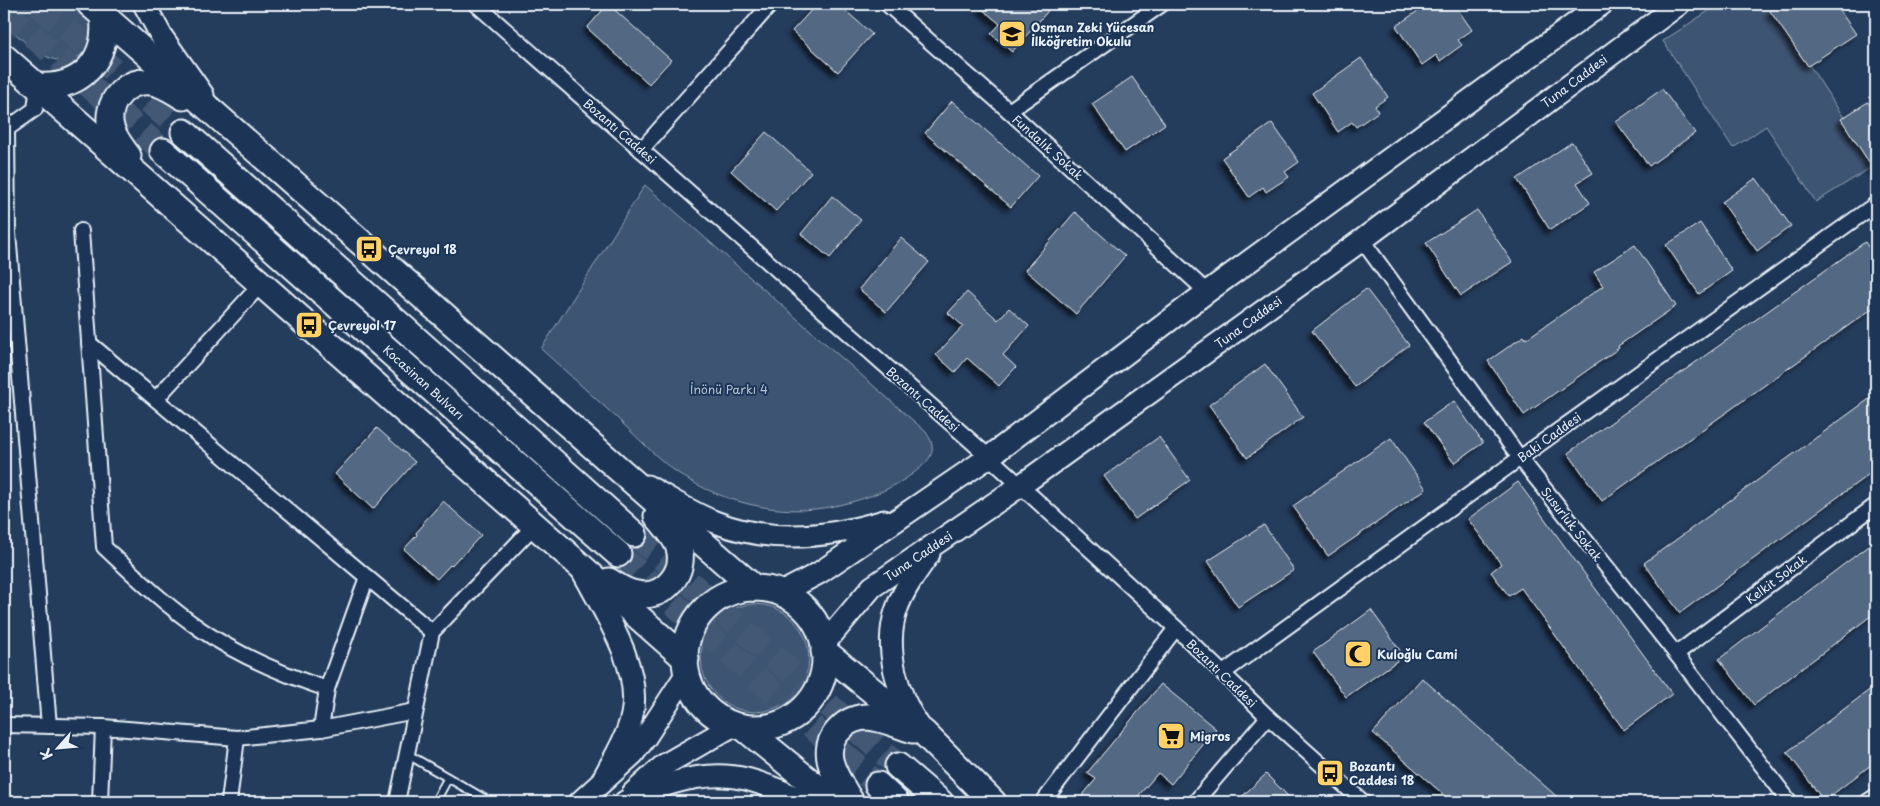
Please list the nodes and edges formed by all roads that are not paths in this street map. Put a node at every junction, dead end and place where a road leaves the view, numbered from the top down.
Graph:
1 (144, 4) edge
2 (476, 4) edge
3 (771, 4) edge
4 (887, 4) edge
5 (1162, 4) edge
6 (1602, 4) edge
7 (1679, 4) edge
8 (98, 8) edge
9 (4, 56) edge
10 (38, 86) junction
11 (1009, 111) junction
12 (220, 118) junction
13 (5, 130) edge
14 (184, 132) tunnel mouth
15 (641, 150) junction
16 (163, 151) tunnel mouth
17 (154, 189) junction
18 (1876, 204) edge
19 (81, 231) dead end
20 (1362, 240) junction
21 (262, 283) junction
22 (1208, 292) junction
23 (89, 343) junction
24 (156, 399) junction
25 (989, 457) junction
26 (1520, 458) junction
27 (620, 470) junction
28 (1020, 486) junction
29 (1876, 505) edge
30 (907, 512) junction
31 (535, 524) junction
32 (634, 534) tunnel mouth
33 (936, 544) junction
34 (618, 554) tunnel mouth
35 (578, 563) junction
36 (367, 577) junction
37 (754, 588) junction
38 (781, 593) junction
39 (1176, 628) junction
40 (432, 632) junction
41 (824, 647) junction
42 (1676, 654) junction
43 (686, 666) junction
44 (1223, 673) junction
45 (327, 689) junction
46 (415, 711) junction
47 (1268, 717) junction
48 (4, 726) edge
49 (49, 726) junction
50 (739, 726) junction
51 (103, 727) junction
52 (321, 729) junction
53 (925, 734) junction
54 (237, 738) junction
55 (407, 754) junction
56 (898, 766) tunnel mouth
57 (448, 778) junction
58 (602, 781) junction
59 (878, 786) tunnel mouth
60 (1876, 796) edge
61 (100, 802) edge
62 (229, 802) edge
63 (397, 802) edge
64 (435, 802) edge
65 (490, 802) edge
66 (580, 802) edge
67 (624, 802) edge
68 (807, 802) edge
69 (835, 802) edge
70 (851, 802) edge
71 (896, 802) edge
72 (940, 802) edge
73 (993, 802) edge
74 (1043, 802) edge
75 (1195, 802) edge
76 (1363, 802) edge
77 (1790, 802) edge
78 (1867, 802) edge

1 - 12 main road
2 - 15 street, Bozantı Caddesi
3 - 15 street
4 - 11 street, Fundalık Sokak
5 - 11 street
6 - 22 main road
7 - 20 main road, Tuna Caddesi
8 - 10 highway
8 - 12 highway
9 - 10 highway
10 - 13 street
10 - 17 highway
11 - 22 street, Fundalık Sokak
12 - 17 highway
12 - 27 highway
13 - 49 street
14 - 32 highway
15 - 25 street, Bozantı Caddesi
16 - 34 highway, Kocasinan Bulvarı
17 - 21 highway
18 - 26 street, Baki Caddesi
19 - 23 street
20 - 26 street, Susurluk Sokak
20 - 28 main road, Tuna Caddesi
21 - 24 street
21 - 31 highway
22 - 25 main road
23 - 24 street
23 - 45 street
24 - 36 street
25 - 28 street, Bozantı Caddesi
25 - 30 main road
26 - 42 street, Susurluk Sokak
26 - 44 street, Baki Caddesi
27 - 30 main road
27 - 35 highway
27 - 37 highway
28 - 33 main road, Tuna Caddesi
28 - 39 street, Bozantı Caddesi
29 - 42 street, Kelkit Sokak
30 - 38 main road
31 - 35 highway
31 - 40 street
33 - 41 main road, Tuna Caddesi
33 - 53 main road
35 - 43 highway
35 - 58 main road
36 - 40 street
36 - 45 street
37 - 38 highway
37 - 43 highway
38 - 41 highway
39 - 44 street, Bozantı Caddesi
39 - 74 street
40 - 46 street
41 - 50 highway
41 - 53 highway
42 - 77 street, Susurluk Sokak
43 - 50 highway
43 - 58 main road
44 - 47 street, Bozantı Caddesi
45 - 52 street
46 - 52 street
46 - 55 street
47 - 75 street
47 - 76 street, Bozantı Caddesi
48 - 49 street
49 - 51 street
50 - 67 main road
50 - 69 highway
51 - 54 street
51 - 61 street
52 - 54 street
53 - 70 highway
53 - 73 highway
54 - 62 street
55 - 57 lane
55 - 63 street
56 - 72 highway
57 - 64 lane
57 - 65 lane
58 - 66 main road
59 - 71 highway
60 - 78 street
67 - 68 main road

